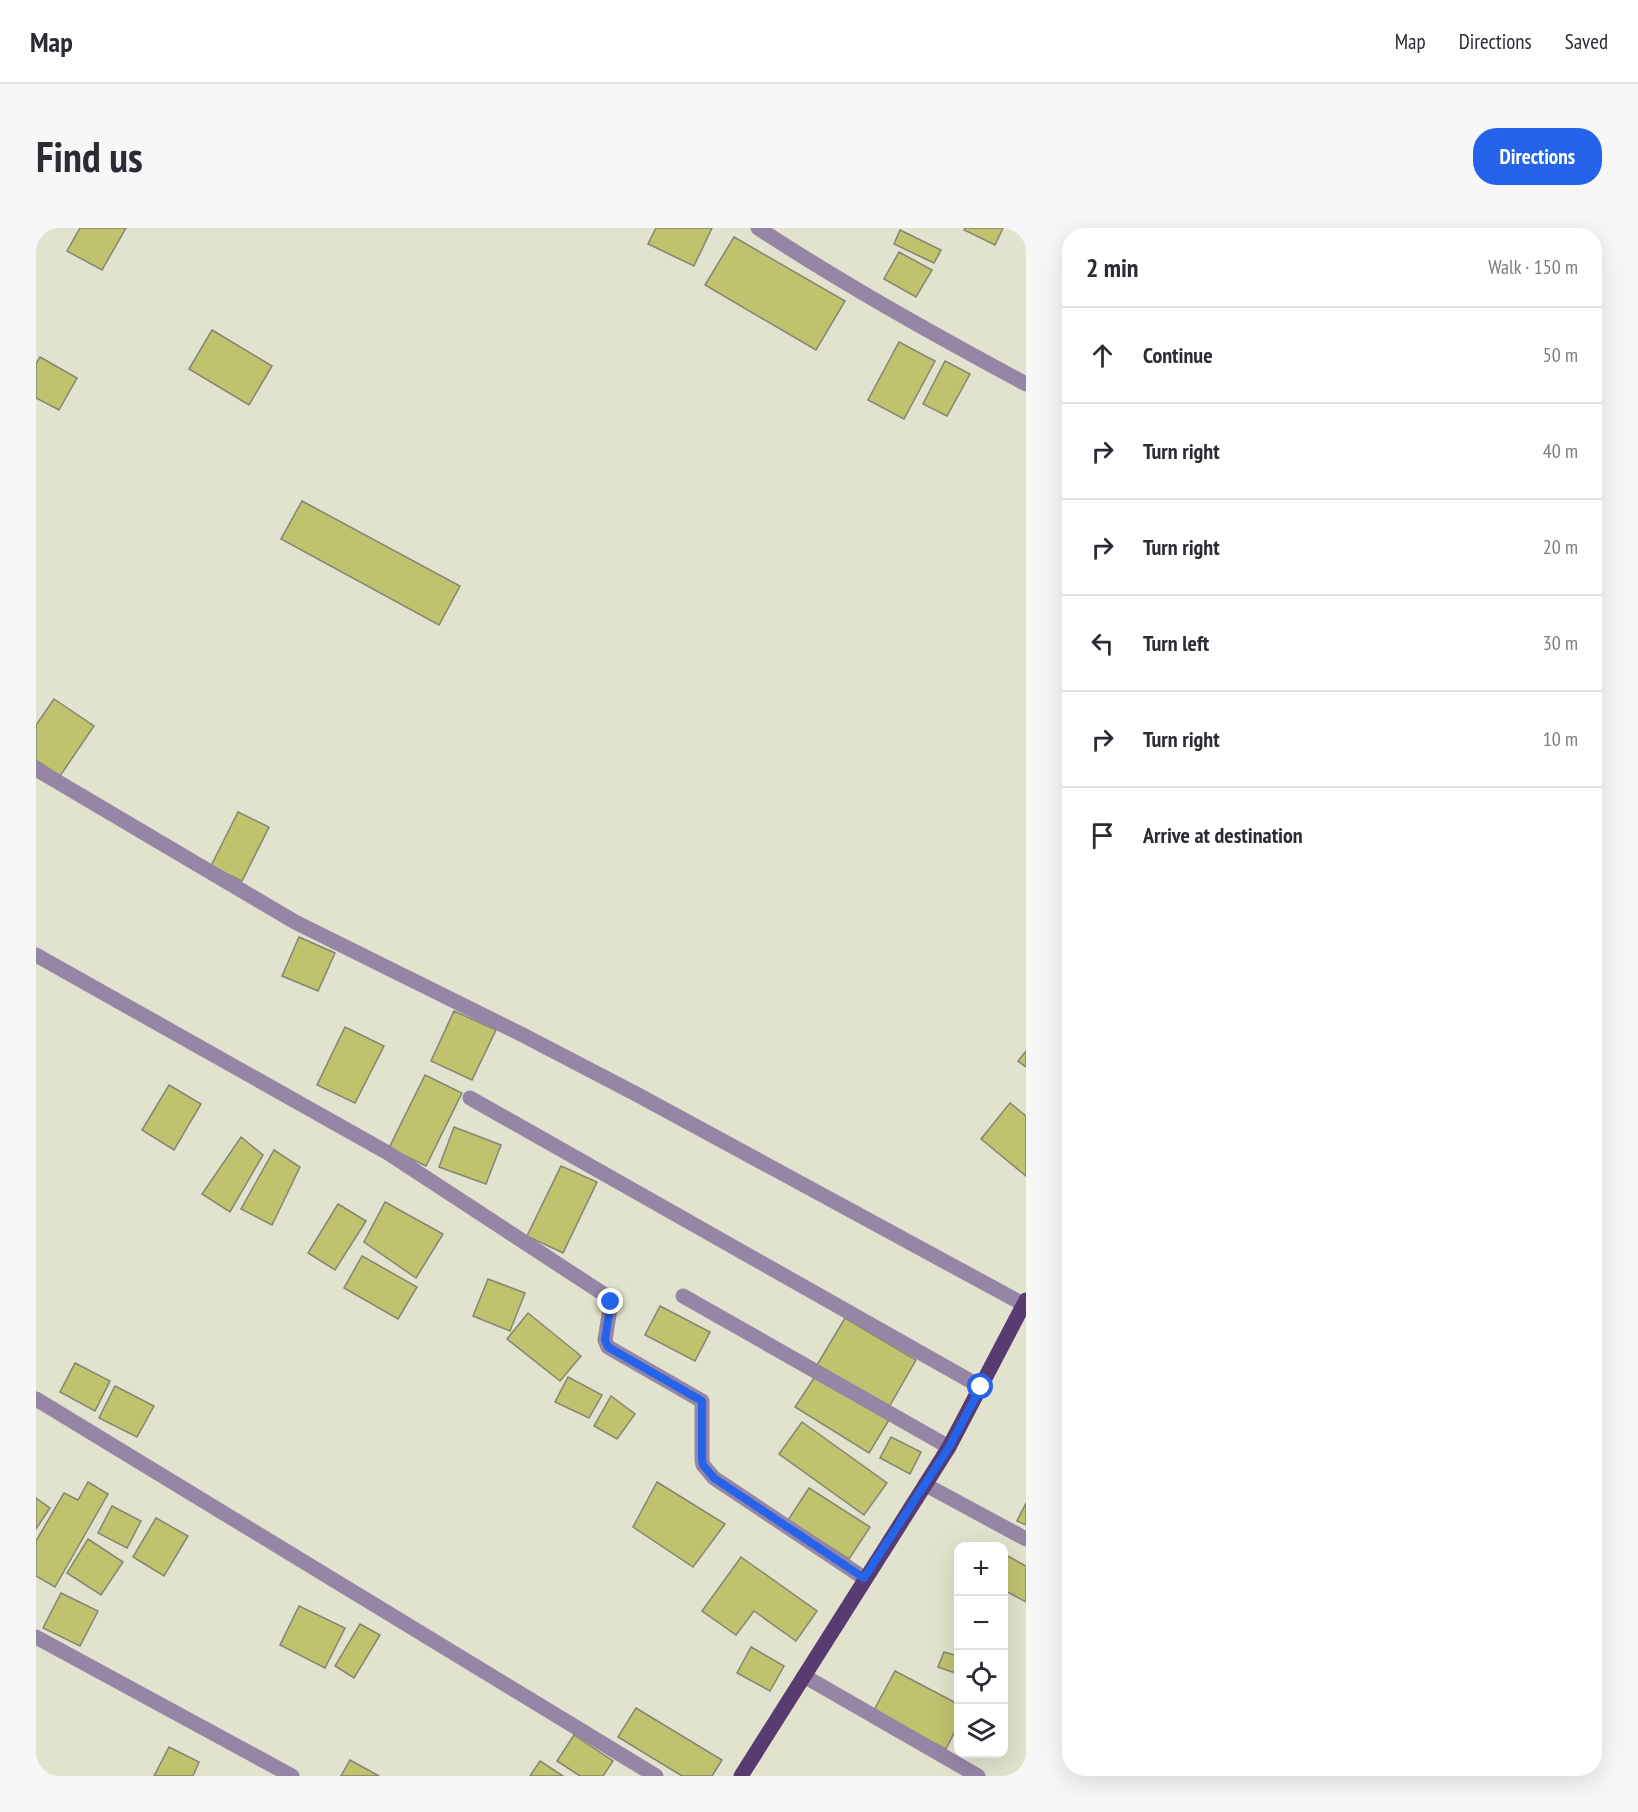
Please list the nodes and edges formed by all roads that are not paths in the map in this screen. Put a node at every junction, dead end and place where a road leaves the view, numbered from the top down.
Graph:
1 (758, 228) edge
2 (1026, 384) edge
3 (36, 769) edge
4 (36, 955) edge
5 (470, 1098) dead end
6 (683, 1296) dead end
7 (1025, 1302) edge
8 (981, 1387) junction
9 (36, 1399) edge
10 (949, 1447) junction
11 (926, 1485) junction
12 (1026, 1539) edge
13 (864, 1578) junction
14 (36, 1637) edge
15 (804, 1676) junction
16 (292, 1776) edge
17 (656, 1776) edge
18 (741, 1776) edge
19 (978, 1776) edge

1 - 2 street
3 - 7 street
4 - 13 street
5 - 8 street
6 - 10 street
7 - 8 main road
8 - 10 main road
9 - 17 street
10 - 11 main road
11 - 12 street
11 - 13 main road
13 - 15 main road
14 - 16 street
15 - 18 main road
15 - 19 street

